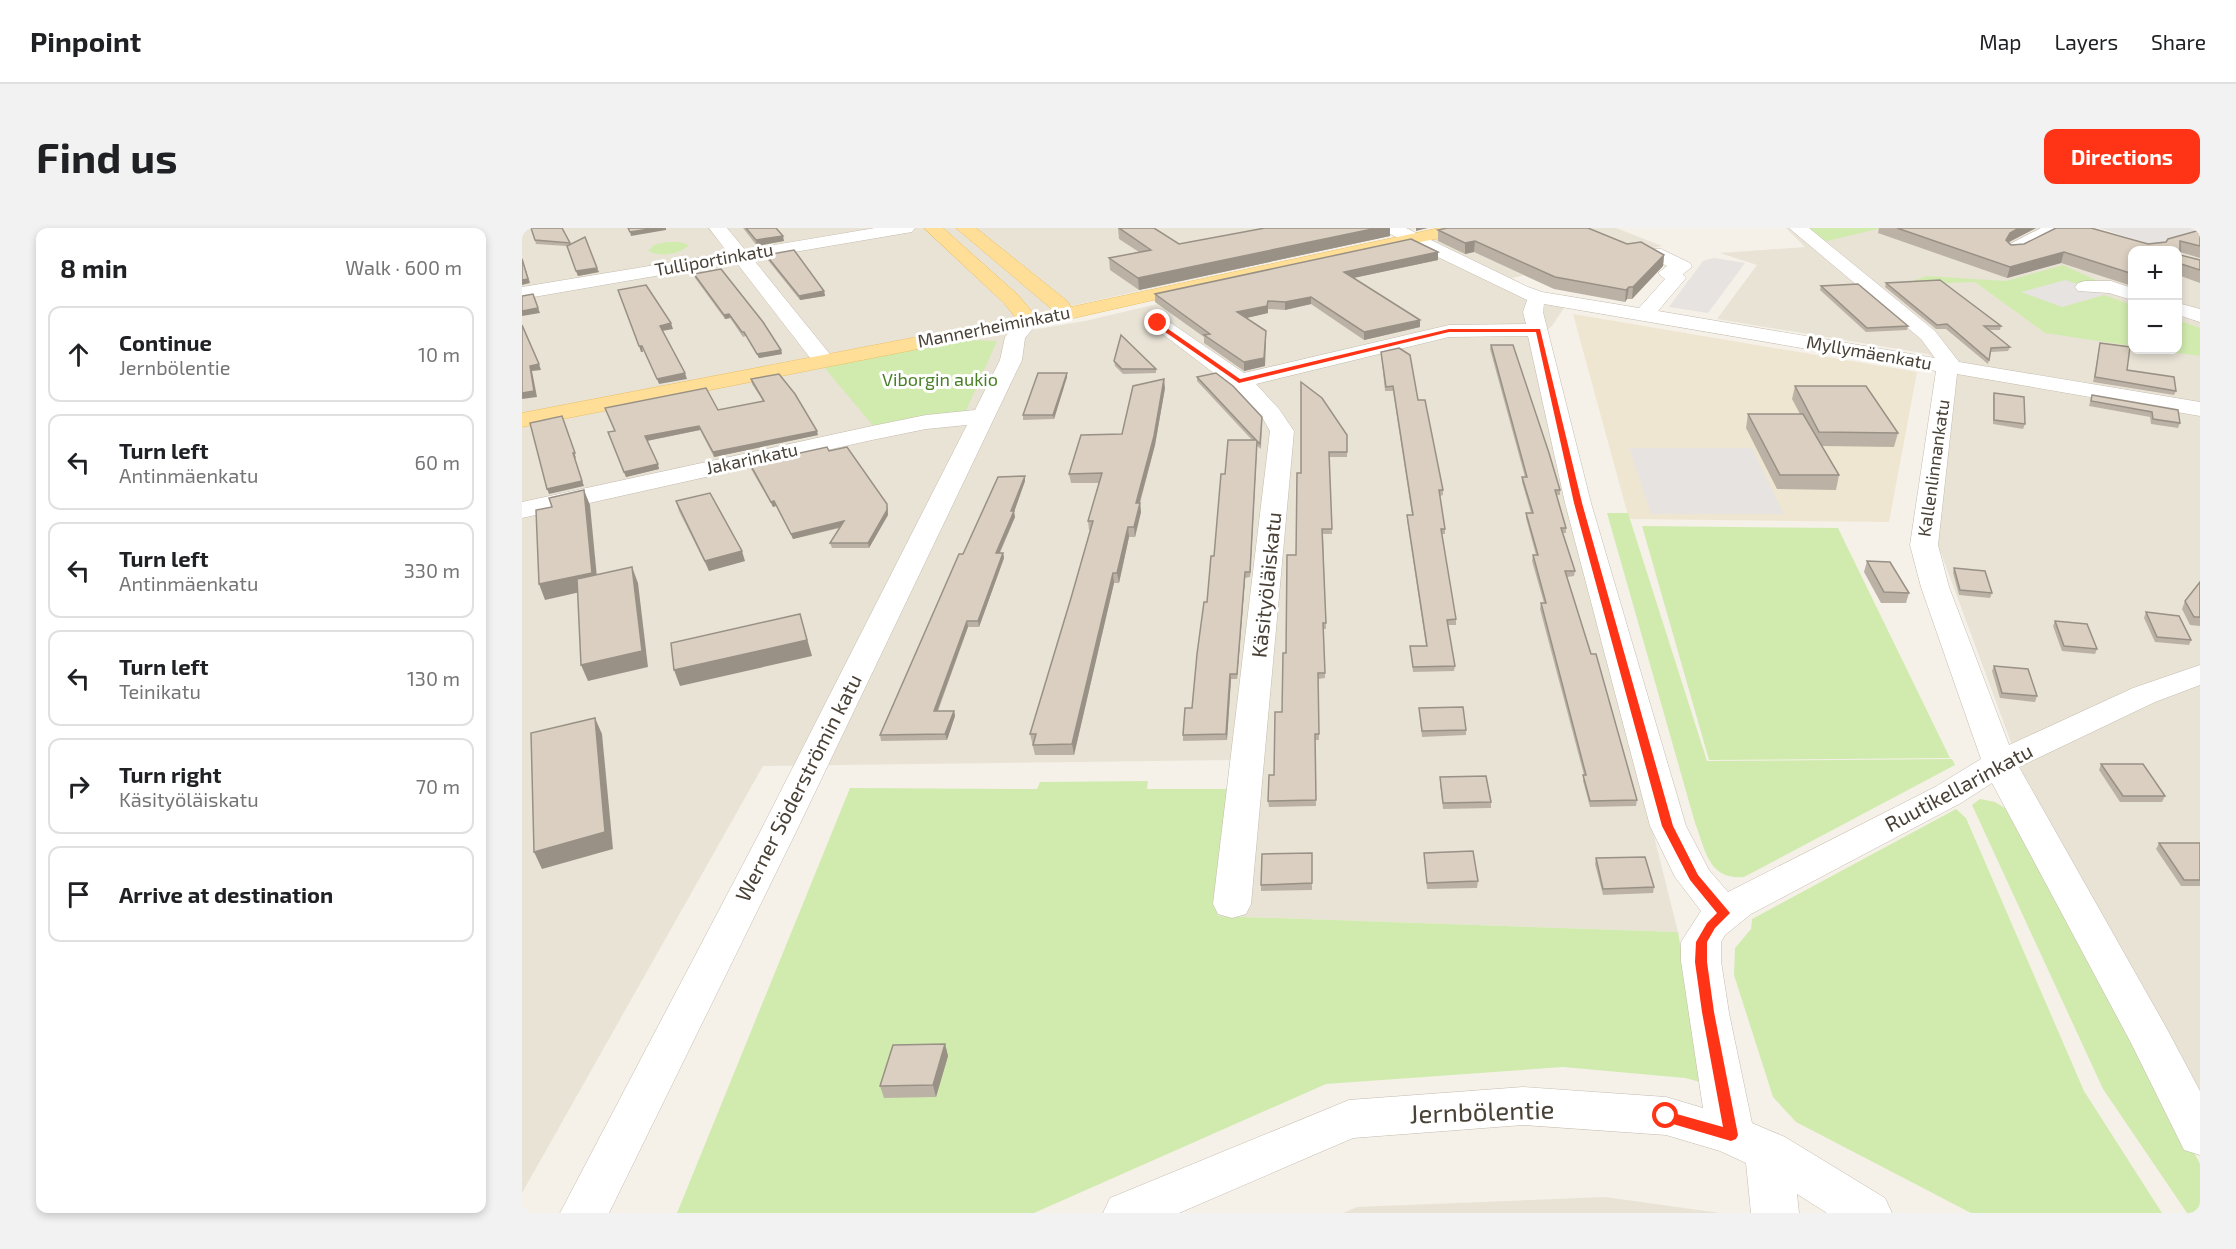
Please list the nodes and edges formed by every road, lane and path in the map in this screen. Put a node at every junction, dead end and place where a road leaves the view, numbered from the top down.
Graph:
1 (718, 228) edge
2 (906, 228) edge
3 (933, 228) edge
4 (965, 228) edge
5 (1392, 228) edge
6 (1465, 228) edge
7 (1798, 228) edge
8 (2054, 228) edge
9 (1412, 238) junction
10 (2014, 249) edge
11 (1655, 253) edge
12 (739, 256) junction
13 (2085, 287) dead end
14 (2128, 292) edge
15 (522, 293) edge
16 (1539, 297) junction
17 (2182, 310) edge
18 (1061, 315) junction
19 (1644, 315) junction
20 (2200, 316) edge
21 (1029, 321) junction
22 (1158, 323) dead end
23 (1538, 330) junction
24 (822, 358) dead end
25 (1011, 360) junction
26 (1948, 366) junction
27 (1239, 381) junction
28 (2200, 409) edge
29 (983, 416) junction
30 (522, 420) edge
31 (522, 510) edge
32 (2200, 674) edge
33 (1999, 763) junction
34 (1232, 904) dead end
35 (1724, 913) junction
36 (2200, 1136) edge
37 (1750, 1143) junction
38 (1174, 1203) edge
39 (584, 1213) edge
40 (1127, 1213) edge
41 (1775, 1213) edge
42 (1868, 1213) edge

1 - 12 street
2 - 12 street, Tulliportinkatu
3 - 21 main road
4 - 18 main road
5 - 9 street, Myllymäenkatu
6 - 9 main road, Mannerheiminkatu
7 - 26 street
8 - 10 street
9 - 16 street, Myllymäenkatu
9 - 18 main road, Mannerheiminkatu
11 - 19 street
12 - 15 street, Tulliportinkatu
12 - 24 street
13 - 14 street
16 - 19 street, Myllymäenkatu
16 - 23 street
17 - 20 street
18 - 21 main road, Mannerheiminkatu
18 - 25 street, Werner Söderströmin katu
19 - 26 street, Myllymäenkatu
21 - 25 street, Werner Söderströmin katu
21 - 30 main road, Mannerheiminkatu
22 - 27 street, Käsityöläiskatu
23 - 27 street
23 - 35 street
25 - 29 street, Werner Söderströmin katu
26 - 28 street, Myllymäenkatu
26 - 33 street, Kallenlinnankatu
27 - 34 street, Käsityöläiskatu
29 - 31 street, Jakarinkatu
29 - 39 street, Werner Söderströmin katu
32 - 33 street, Ruutikellarinkatu
33 - 35 street, Ruutikellarinkatu
33 - 36 street, Kallenlinnankatu
35 - 37 street, Ruutikellarinkatu
37 - 38 street, Jernbölentie
37 - 41 street, Ruutikellarinkatu
37 - 42 street, Jernbölentie
38 - 40 street, Jernbölentie

